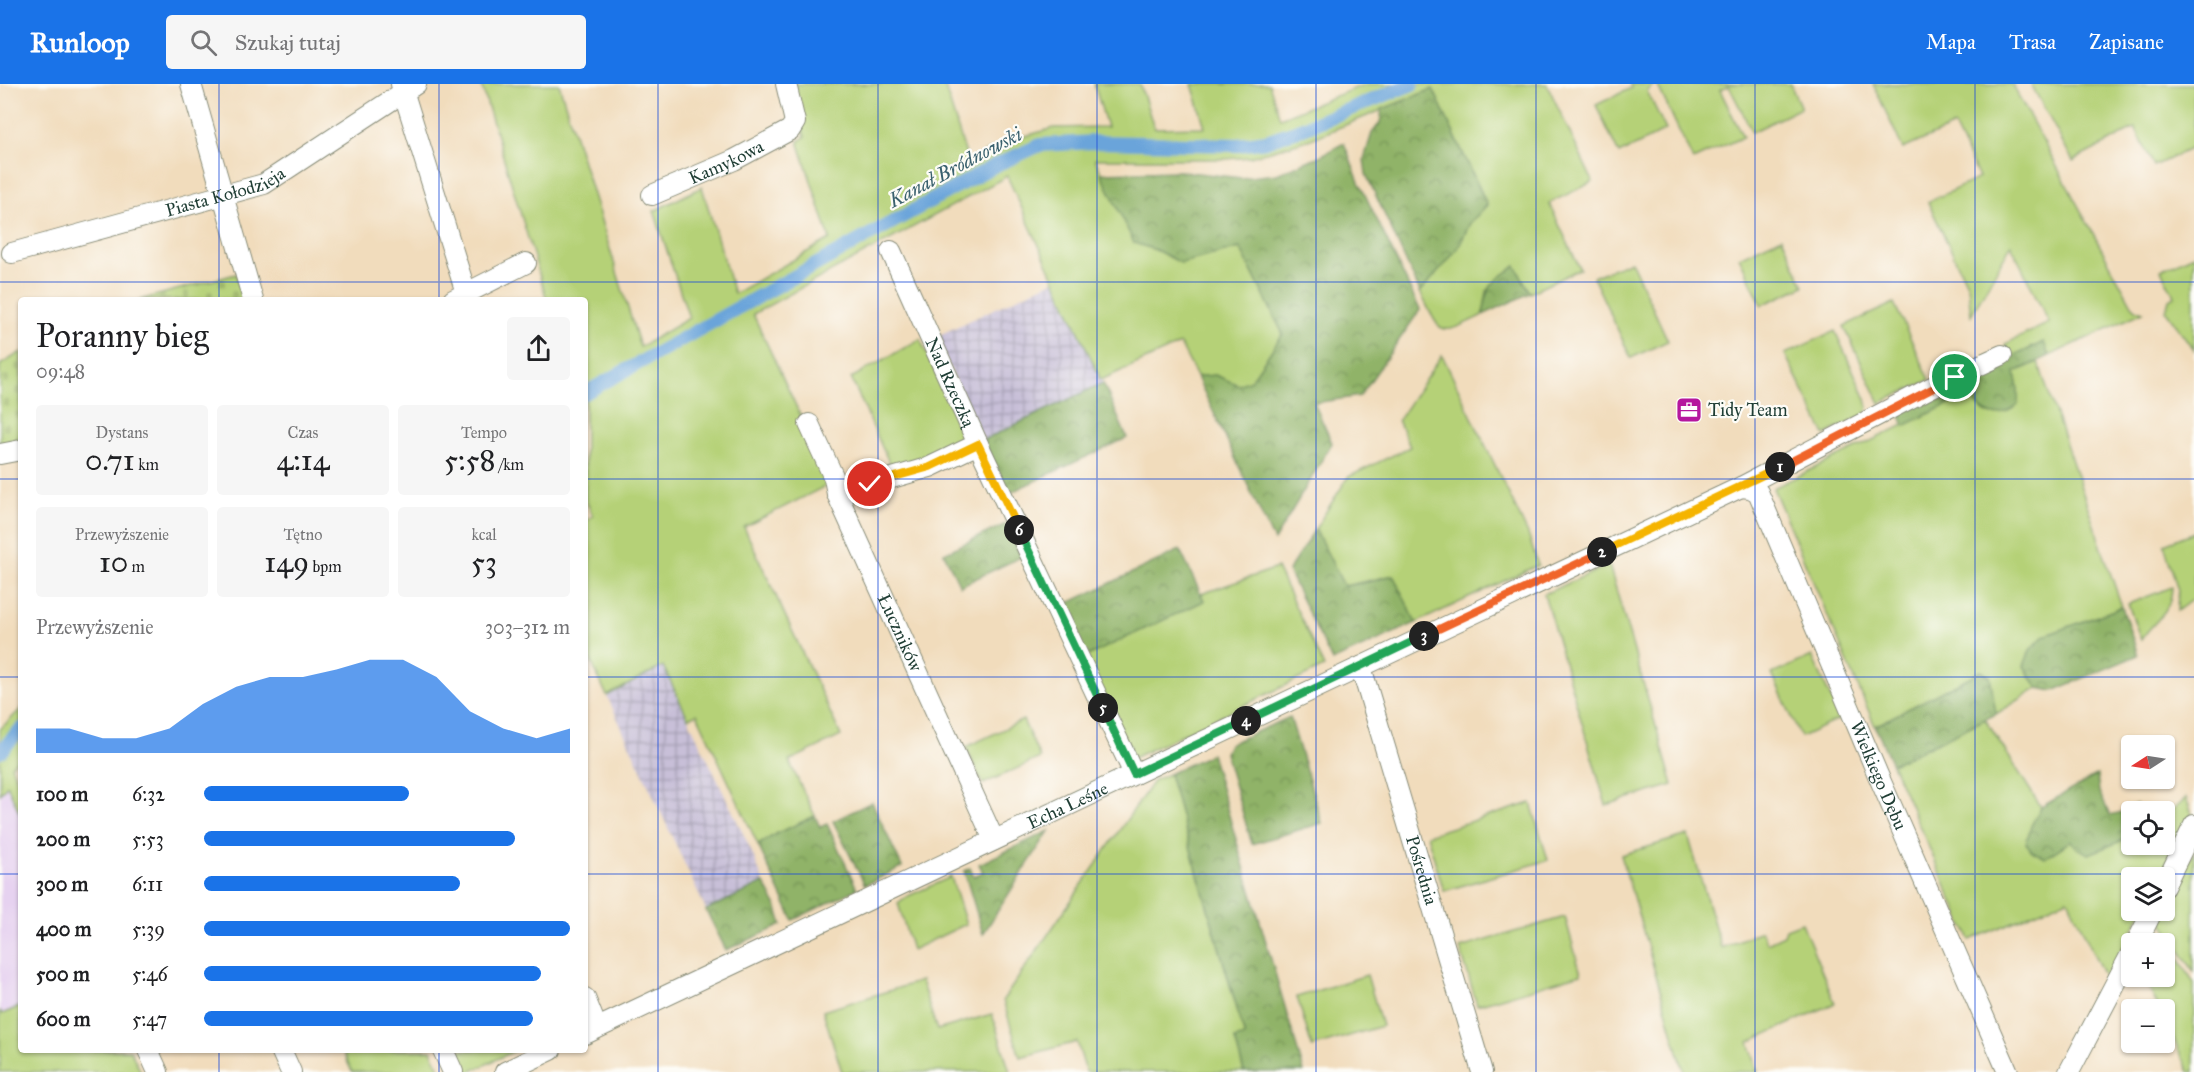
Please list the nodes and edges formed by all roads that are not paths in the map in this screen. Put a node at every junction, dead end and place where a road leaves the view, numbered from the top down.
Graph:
1 (191, 84) edge
2 (786, 84) edge
3 (407, 87) edge
4 (223, 195) junction
5 (652, 195) dead end
6 (891, 251) dead end
7 (12, 253) dead end
8 (526, 263) dead end
9 (252, 297) edge
10 (460, 297) edge
11 (2002, 355) dead end
12 (809, 424) dead end
13 (978, 444) junction
14 (18, 451) edge
15 (0, 454) edge
16 (1741, 487) junction
17 (837, 494) junction
18 (1361, 667) junction
19 (1134, 774) junction
20 (2194, 825) edge
21 (994, 840) junction
22 (2174, 867) edge
23 (2121, 973) edge
24 (588, 1014) edge
25 (591, 1031) edge
26 (149, 1053) edge
27 (282, 1053) edge
28 (444, 1053) edge
29 (545, 1053) edge
30 (158, 1072) edge
31 (291, 1072) edge
32 (453, 1072) edge
33 (505, 1072) edge
34 (1482, 1072) edge
35 (2008, 1072) edge
36 (2069, 1072) edge

1 - 4 street
2 - 5 street, Kamykowa
3 - 4 street, Piasta Kołodzieja
3 - 10 street
4 - 7 street, Piasta Kołodzieja
4 - 9 street
6 - 13 street, Nad Rzeczką
8 - 10 street
11 - 16 street, Echa Leśne
12 - 17 street, Łuczników
13 - 17 street
13 - 19 street, Nad Rzeczką
14 - 15 street
16 - 18 street, Echa Leśne
16 - 35 street, Wielkiego Dębu
17 - 21 street, Łuczników
18 - 19 street, Echa Leśne
18 - 34 street, Pośrednia
19 - 21 street, Echa Leśne
20 - 22 street
21 - 25 street, Echa Leśne
23 - 36 street
24 - 25 street
26 - 30 street
27 - 31 street
28 - 32 street
29 - 33 street

